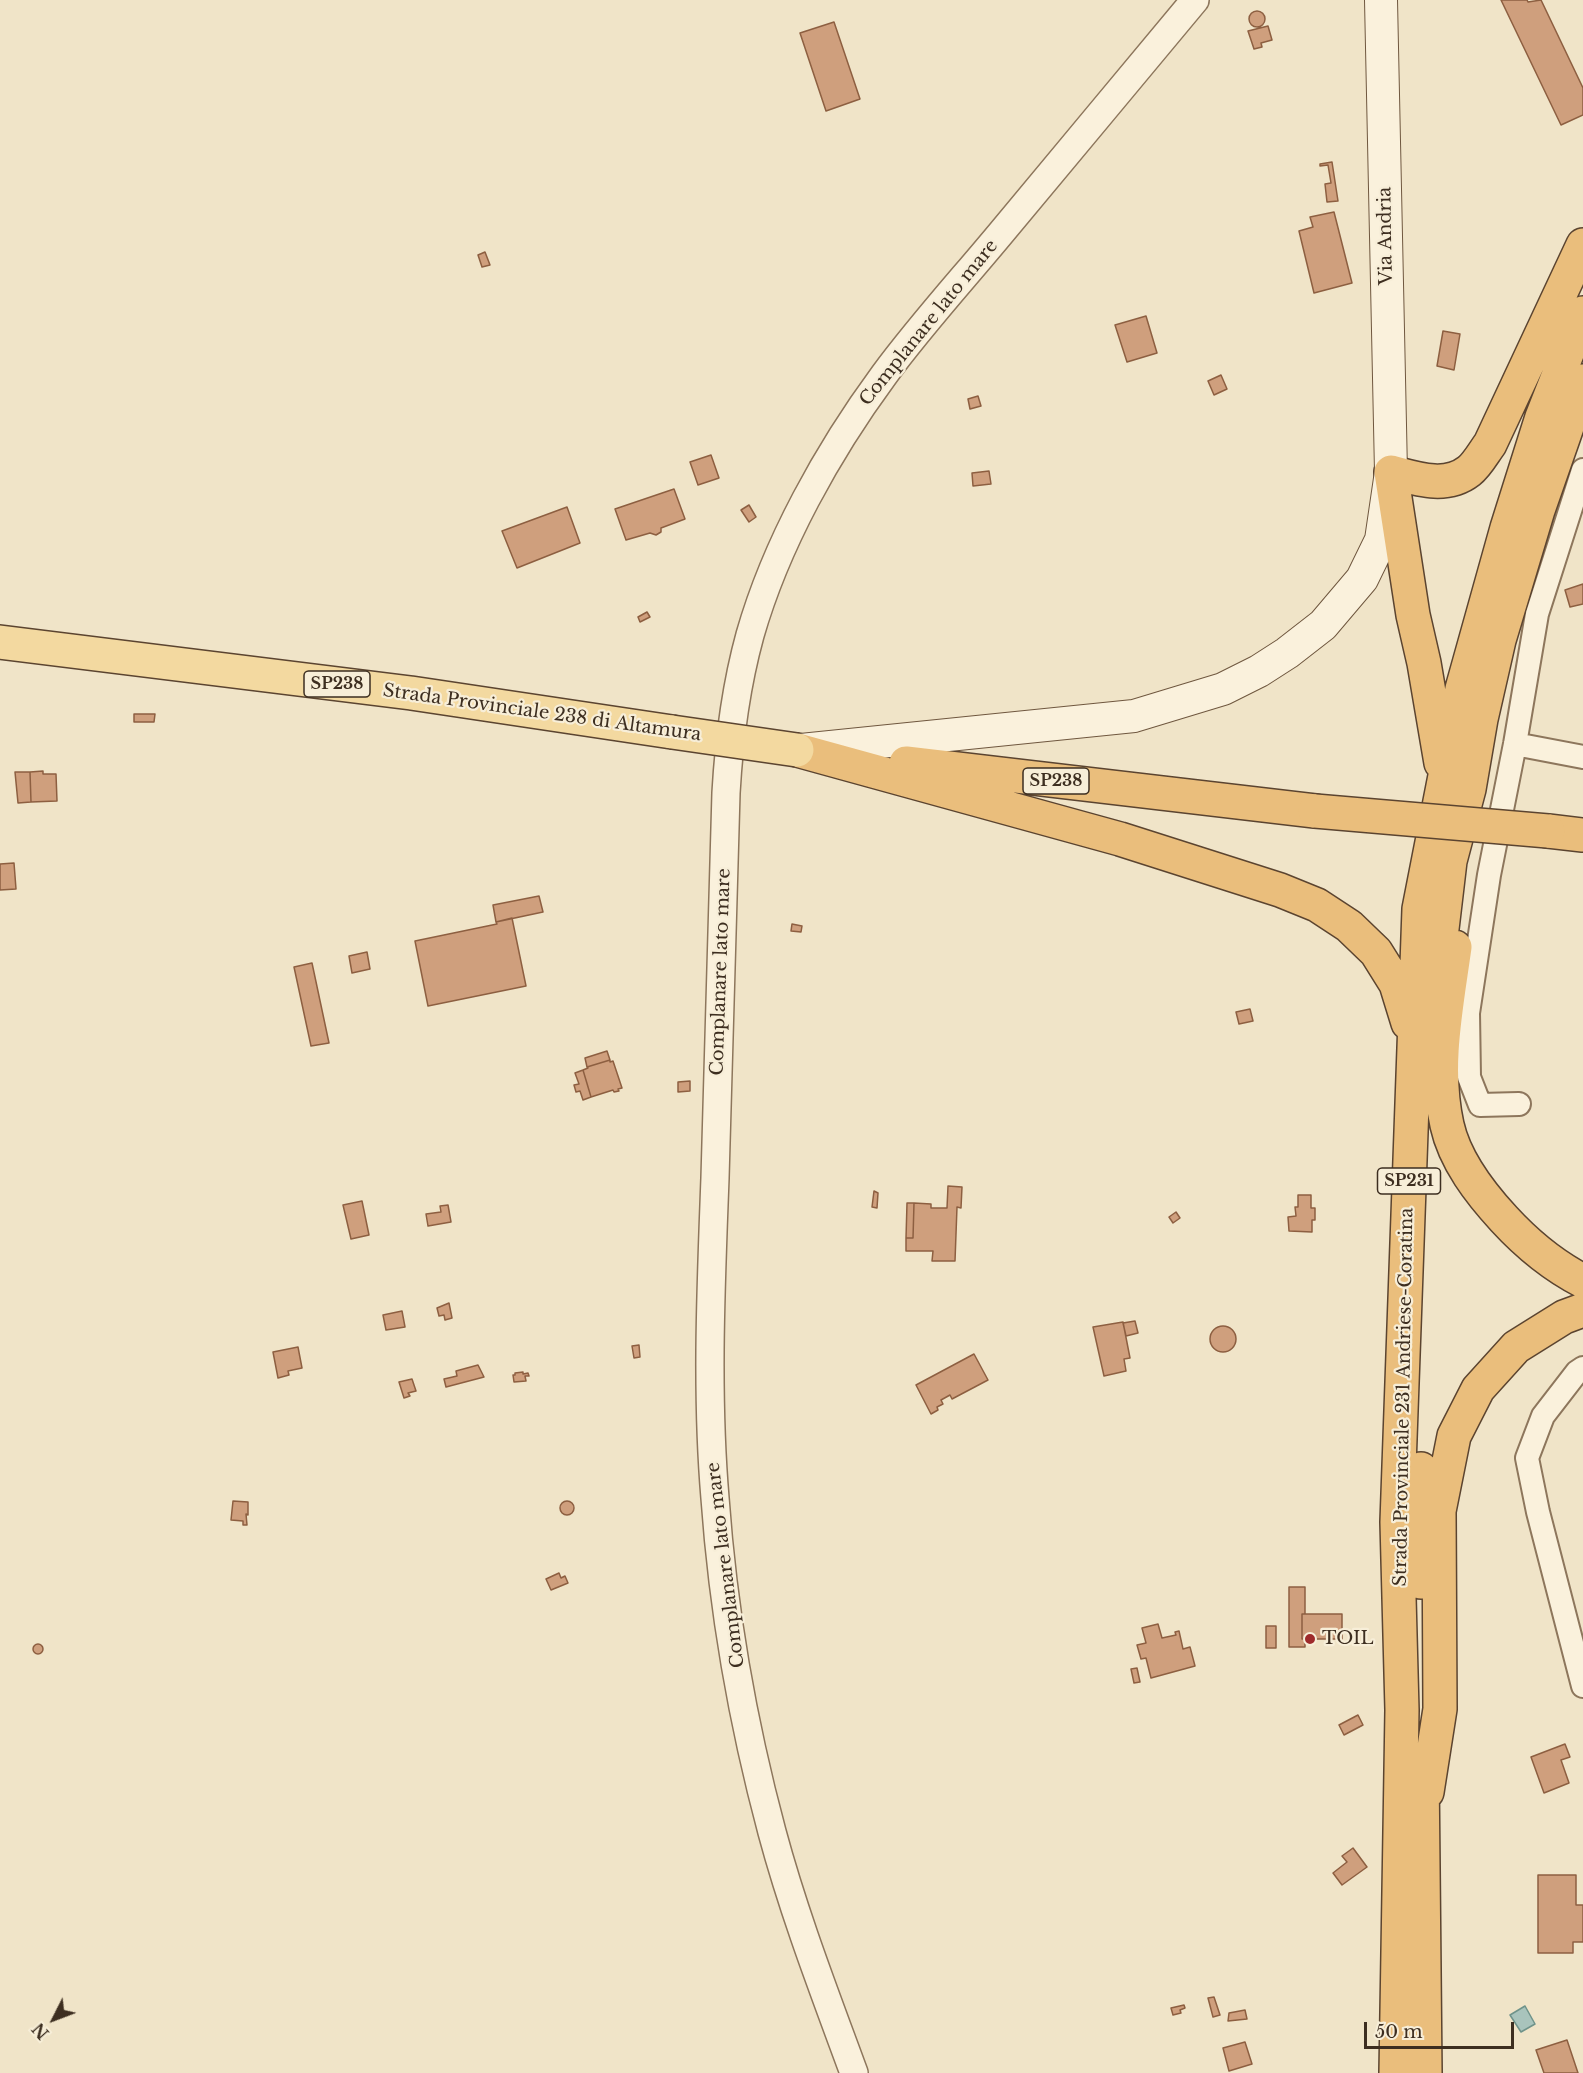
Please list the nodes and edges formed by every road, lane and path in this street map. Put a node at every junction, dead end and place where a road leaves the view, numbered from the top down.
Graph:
1 (1195, 0) edge
2 (1381, 0) edge
3 (1583, 245) edge
4 (1583, 313) edge
5 (1583, 381) edge
6 (1583, 470) edge
7 (1391, 472) junction
8 (0, 642) edge
9 (1515, 744) junction
10 (797, 750) junction
11 (1583, 757) edge
12 (1444, 781) junction
13 (1583, 835) edge
14 (1446, 888) junction
15 (1519, 1104) dead end
16 (1411, 1133) junction
17 (1583, 1281) edge
18 (1583, 1310) edge
19 (1583, 1368) edge
20 (1583, 1686) edge
21 (1423, 1817) junction
22 (854, 2073) edge
23 (1396, 2073) edge
24 (1425, 2073) edge

1 - 22 street, Complanare lato mare
2 - 7 main road, Via Andria
3 - 7 highway
4 - 12 highway, Strada Provinciale 231 Andriese-Coratina / SP231
5 - 14 highway, Strada Provinciale 231 Andriese-Coratina / SP231
6 - 9 street
7 - 10 main road, Via Andria
7 - 12 highway
8 - 10 main road, Strada Provinciale 238 di Altamura / SP238, bridge
9 - 11 street
9 - 15 street
10 - 13 highway, SP238, bridge
10 - 16 highway
12 - 16 highway, Strada Provinciale 231 Andriese-Coratina / SP231
14 - 17 highway
14 - 21 highway, Strada Provinciale 231 Andriese-Coratina / SP231
16 - 23 highway, Strada Provinciale 231 Andriese-Coratina / SP231
18 - 21 highway
19 - 20 street
21 - 24 highway, Strada Provinciale 231 Andriese-Coratina / SP231

